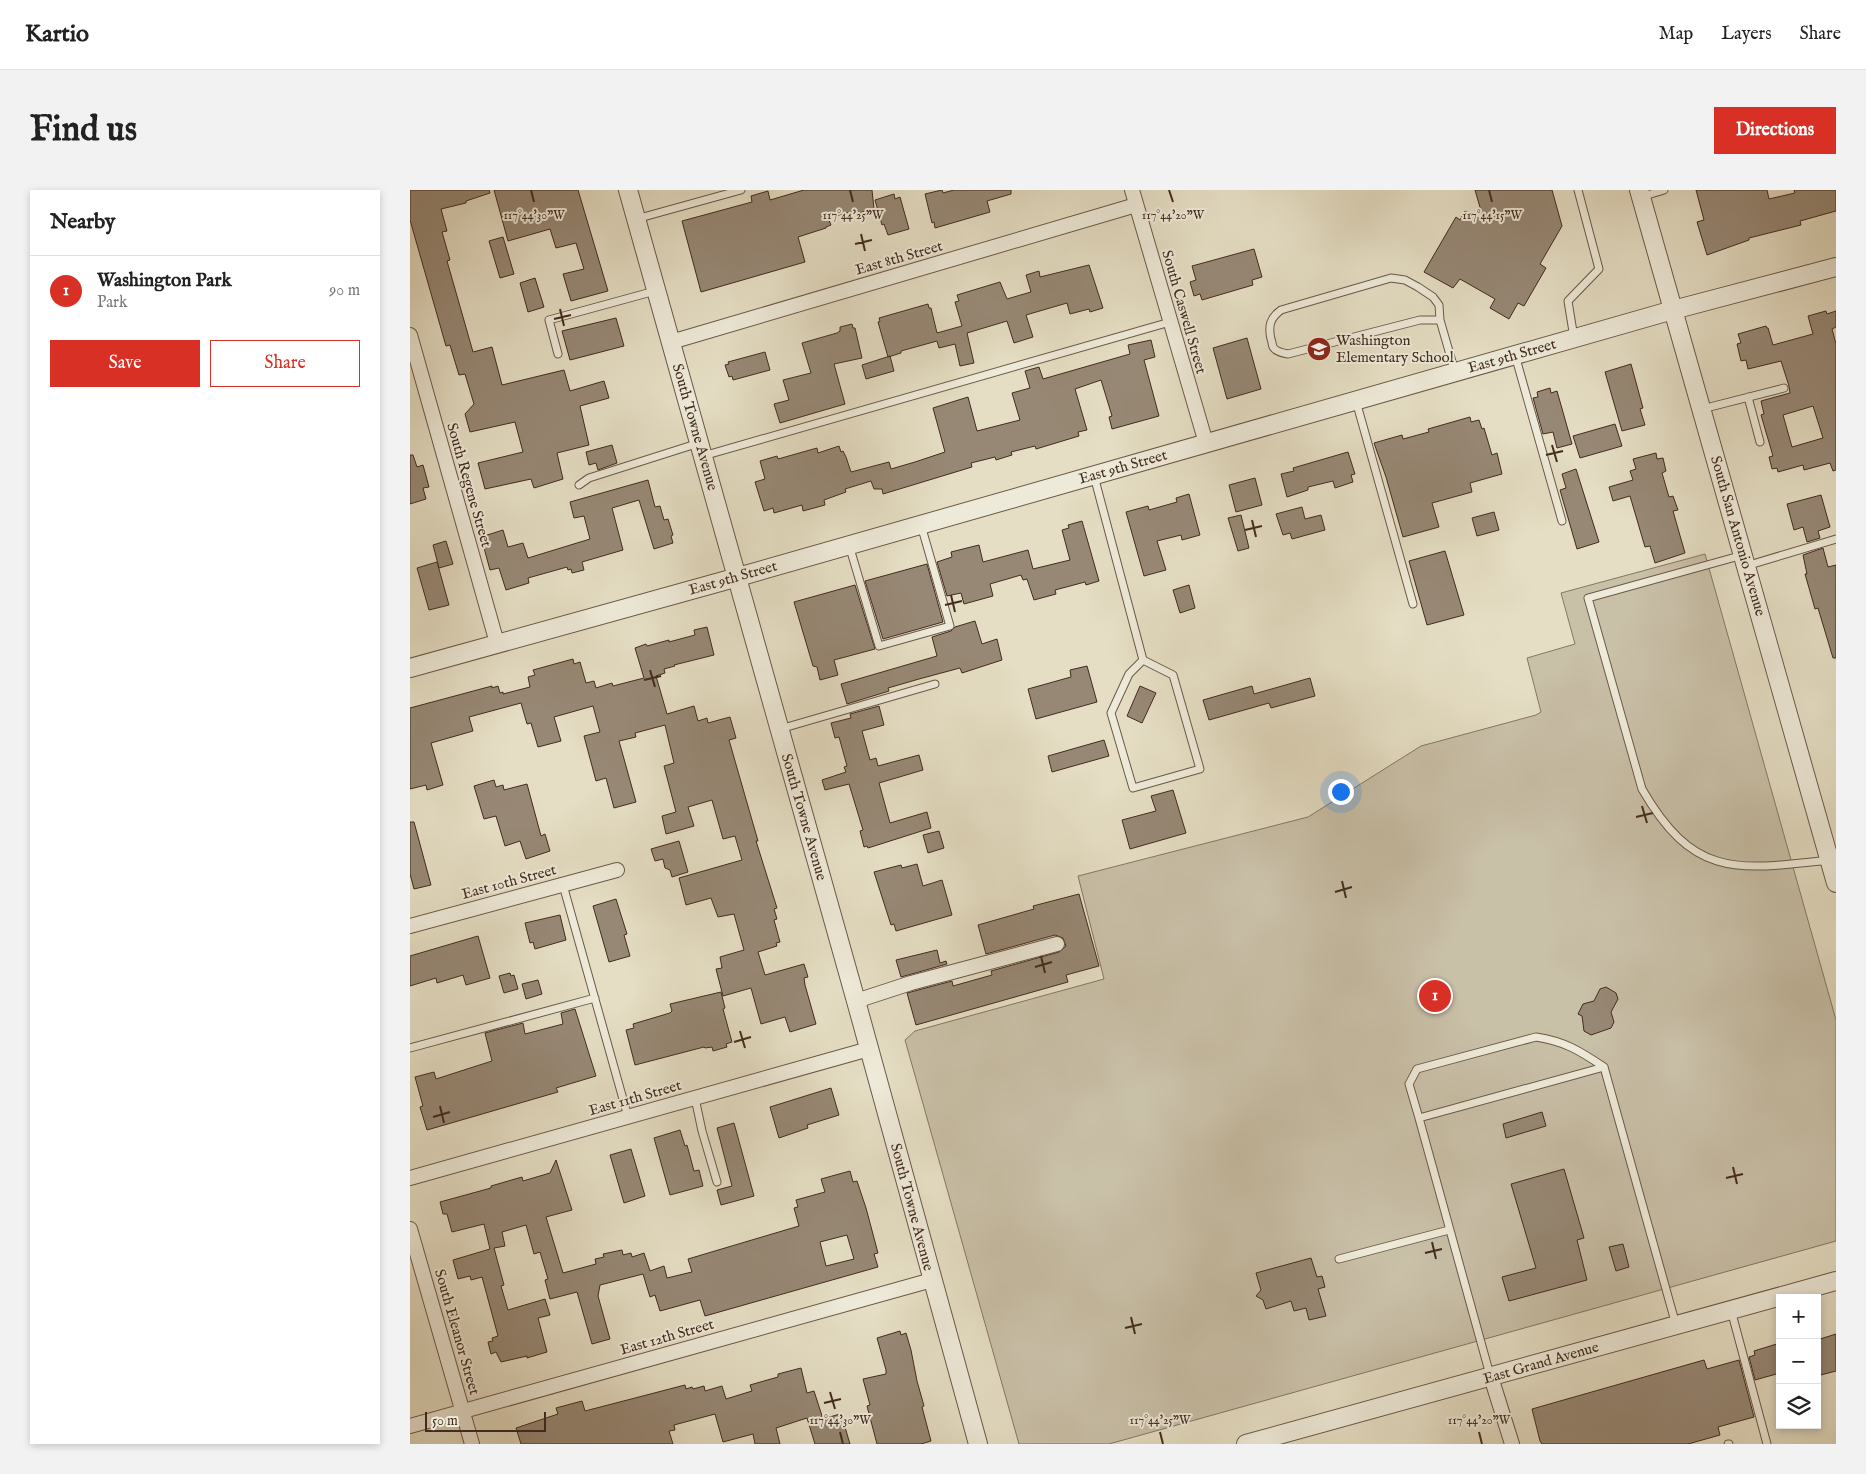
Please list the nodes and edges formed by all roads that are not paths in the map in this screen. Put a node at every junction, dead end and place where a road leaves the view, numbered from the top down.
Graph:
1 (628, 190) edge
2 (741, 190) edge
3 (1132, 190) edge
4 (1578, 190) edge
5 (1664, 190) edge
6 (1640, 193) edge
7 (1136, 205) junction
8 (636, 219) junction
9 (1836, 267) edge
10 (656, 290) junction
11 (1673, 310) junction
12 (1440, 320) junction
13 (1170, 322) junction
14 (410, 335) edge
15 (1574, 338) junction
16 (671, 342) junction
17 (558, 354) dead end
18 (1515, 355) junction
19 (1455, 372) junction
20 (1784, 388) dead end
21 (1748, 397) junction
22 (1356, 400) junction
23 (1702, 409) junction
24 (1760, 442) dead end
25 (1206, 443) junction
26 (701, 450) junction
27 (1094, 475) junction
28 (579, 485) dead end
29 (1562, 521) dead end
30 (921, 525) junction
31 (1836, 539) edge
32 (849, 545) junction
33 (1744, 560) junction
34 (738, 577) junction
35 (1413, 604) dead end
36 (497, 643) junction
37 (1143, 660) junction
38 (410, 668) edge
39 (935, 684) dead end
40 (780, 729) junction
41 (1830, 860) junction
42 (617, 870) dead end
43 (1836, 883) edge
44 (563, 885) junction
45 (410, 926) edge
46 (1057, 944) dead end
47 (595, 998) junction
48 (856, 1001) junction
49 (410, 1048) edge
50 (869, 1049) junction
51 (1604, 1067) junction
52 (695, 1098) junction
53 (628, 1117) junction
54 (1419, 1118) junction
55 (410, 1178) edge
56 (717, 1182) dead end
57 (410, 1229) edge
58 (1449, 1230) junction
59 (1339, 1259) dead end
60 (932, 1280) junction
61 (1836, 1281) edge
62 (1731, 1310) junction
63 (1676, 1325) junction
64 (1491, 1377) junction
65 (463, 1410) junction
66 (410, 1426) edge
67 (1255, 1443) edge
68 (472, 1444) edge
69 (978, 1444) edge
70 (1512, 1444) edge
71 (1767, 1444) edge

1 - 8 street, South Towne Avenue
2 - 8 lane
3 - 7 street, South Caswell Street
4 - 15 lane
5 - 6 lane
6 - 11 street, South San Antonio Avenue
7 - 13 street, South Caswell Street
7 - 16 street, East 8th Street
8 - 10 street, South Towne Avenue
9 - 11 street, East 9th Street
10 - 16 street, South Towne Avenue
10 - 17 lane
11 - 15 street, East 9th Street
11 - 23 street, South San Antonio Avenue
12 - 12 lane
12 - 19 lane
13 - 25 street, South Caswell Street
13 - 26 lane
14 - 36 street, South Regene Street
15 - 18 street, East 9th Street
16 - 26 street, South Towne Avenue
18 - 19 street, East 9th Street
18 - 29 lane
19 - 22 street, East 9th Street
20 - 21 lane
21 - 23 lane
21 - 24 lane
22 - 25 street, East 9th Street
22 - 35 lane
23 - 33 street, South San Antonio Avenue
25 - 27 street, East 9th Street
26 - 28 lane
26 - 34 street, South Towne Avenue
27 - 30 street, East 9th Street
27 - 37 lane
30 - 32 street, East 9th Street
30 - 32 lane
31 - 33 lane
32 - 34 street, East 9th Street
33 - 41 street, South San Antonio Avenue
33 - 41 lane
34 - 36 street, East 9th Street
34 - 40 street, South Towne Avenue
36 - 38 street, East 9th Street
37 - 37 lane
39 - 40 lane
40 - 48 street, South Towne Avenue
41 - 43 street, South San Antonio Avenue
42 - 44 street, East 10th Street
44 - 45 street, East 10th Street
44 - 47 lane
46 - 48 street
47 - 49 lane
47 - 53 lane
48 - 50 street, South Towne Avenue
50 - 52 street, East 11th Street
50 - 60 street, South Towne Avenue
51 - 54 lane
51 - 54 lane
51 - 63 lane
52 - 53 street, East 11th Street
52 - 56 lane
53 - 55 street, East 11th Street
54 - 58 lane
57 - 65 street, South Eleanor Street
58 - 59 lane
58 - 64 lane
60 - 65 street, East 12th Street
60 - 69 street, South Towne Avenue
61 - 62 street, East Grand Avenue
62 - 63 street, East Grand Avenue
62 - 71 lane
63 - 64 street, East Grand Avenue
64 - 67 street, East Grand Avenue
64 - 70 street
65 - 66 street, East 12th Street
65 - 68 street, South Eleanor Street

